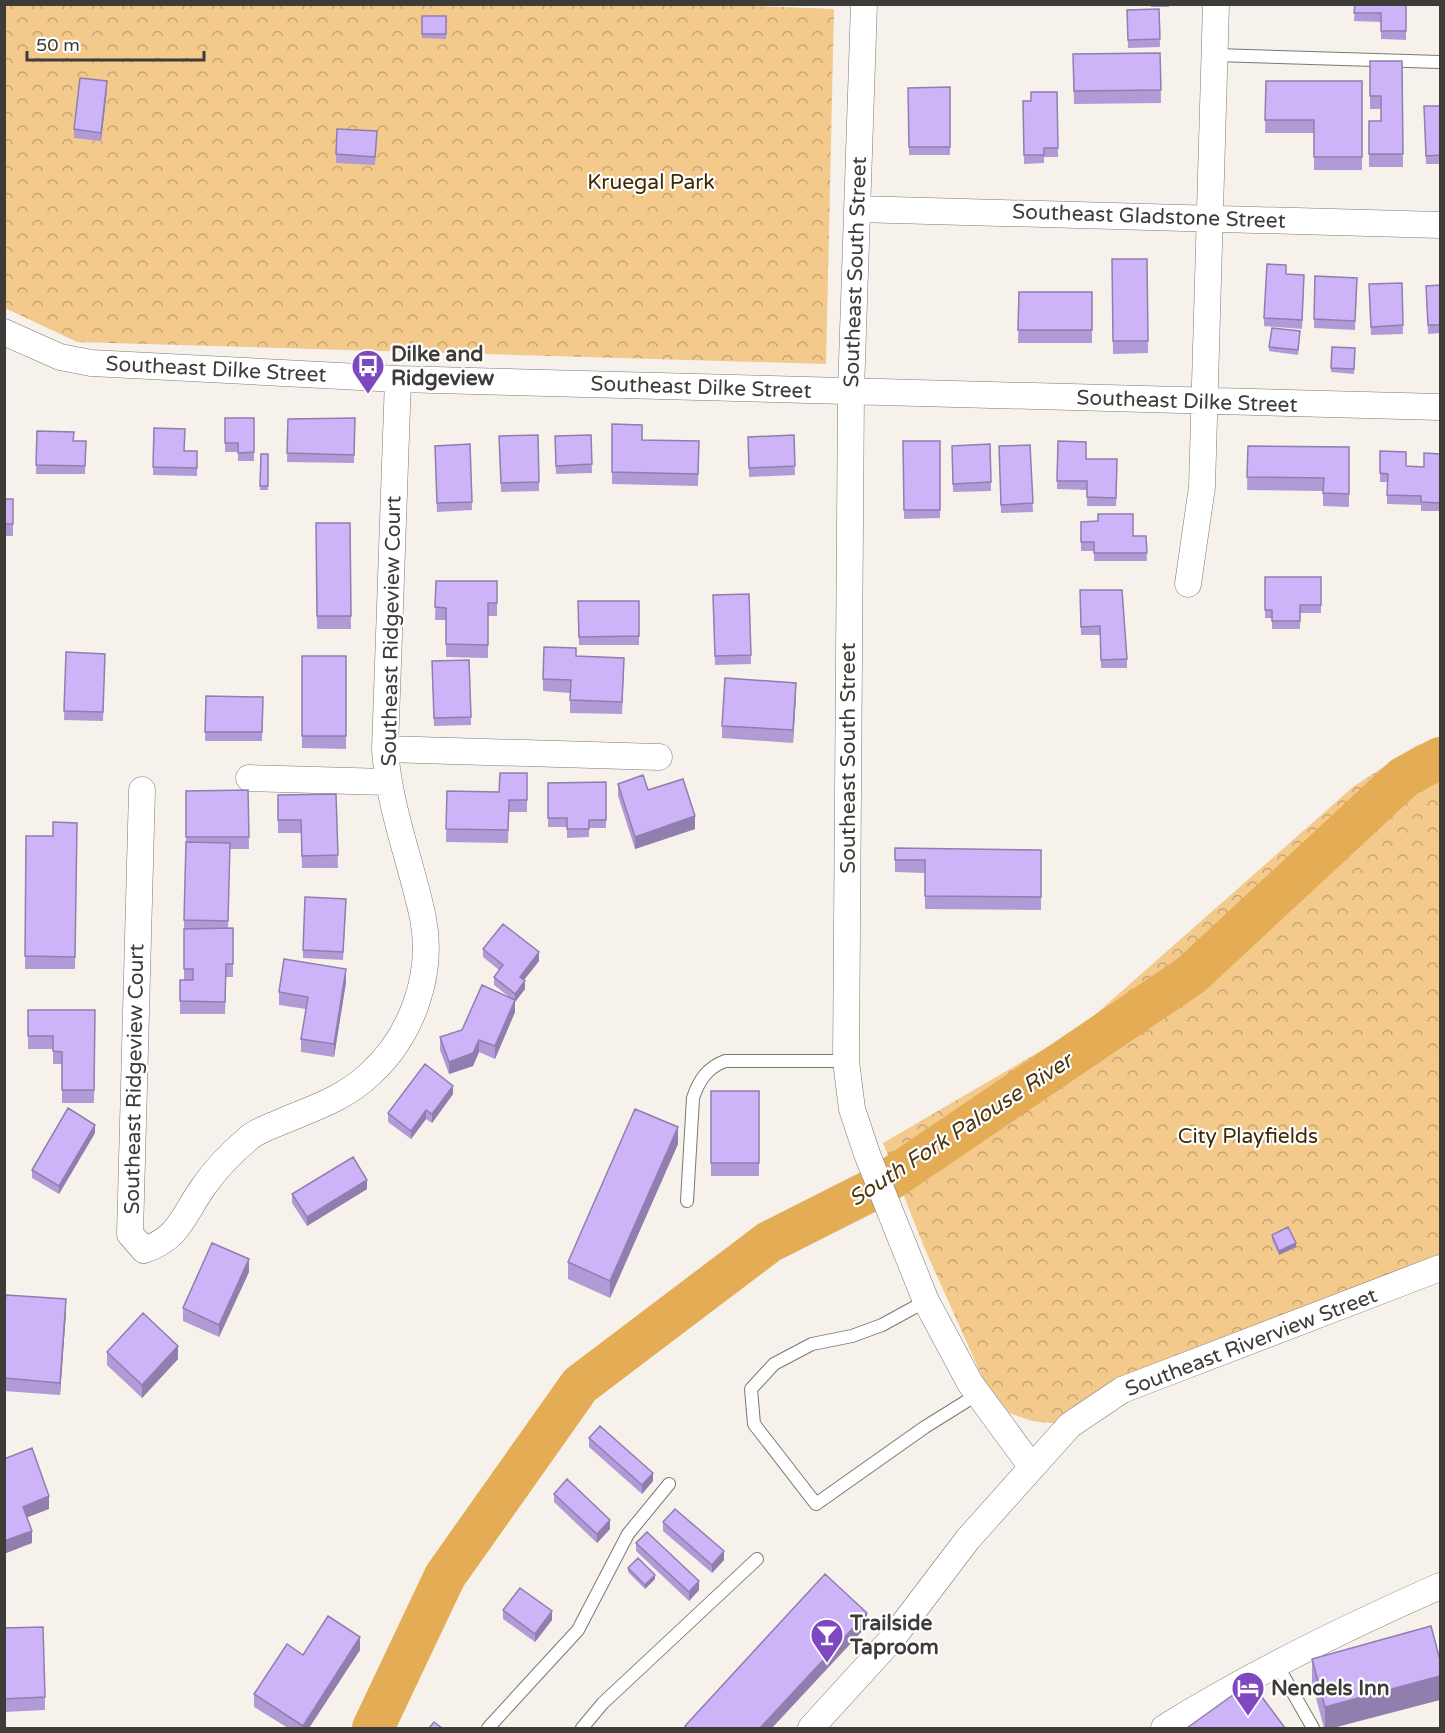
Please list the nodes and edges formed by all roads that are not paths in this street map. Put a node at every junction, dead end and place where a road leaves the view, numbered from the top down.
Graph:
1 (864, 4) edge
2 (1216, 4) edge
3 (1215, 55) junction
4 (1440, 62) edge
5 (857, 209) junction
6 (1211, 217) junction
7 (1440, 225) edge
8 (4, 332) edge
9 (398, 378) junction
10 (851, 391) junction
11 (1205, 402) junction
12 (1440, 407) edge
13 (1188, 584) dead end
14 (385, 749) junction
15 (659, 757) dead end
16 (249, 778) dead end
17 (387, 782) junction
18 (142, 790) dead end
19 (846, 1061) junction
20 (687, 1201) dead end
21 (1440, 1268) edge
22 (926, 1301) junction
23 (978, 1394) junction
24 (1031, 1466) junction
25 (669, 1484) dead end
26 (757, 1559) dead end
27 (1440, 1586) edge
28 (1276, 1663) junction
29 (488, 1728) edge
30 (582, 1728) edge
31 (811, 1728) edge
32 (1164, 1728) edge
33 (1312, 1728) edge

1 - 5 street, Southeast South Street
2 - 3 street
3 - 4 lane
3 - 6 street
5 - 6 street, Southeast Gladstone Street
5 - 10 street, Southeast South Street
6 - 7 street, Southeast Gladstone Street
6 - 11 street
8 - 9 street, Southeast Dilke Street
9 - 10 street, Southeast Dilke Street
9 - 14 street, Southeast Ridgeview Court
10 - 11 street, Southeast Dilke Street
10 - 19 street, Southeast South Street
11 - 12 street, Southeast Dilke Street
11 - 13 street
14 - 15 street
14 - 17 street, Southeast Ridgeview Court
16 - 17 street
17 - 18 street, Southeast Ridgeview Court
19 - 20 lane
19 - 22 street, Southeast South Street
21 - 24 street, Southeast Riverview Street
22 - 23 street, Southeast South Street
22 - 23 lane
23 - 24 street, Southeast South Street
24 - 31 street, Southeast Riverview Street
25 - 29 lane
26 - 30 lane
27 - 28 street
28 - 32 street
28 - 33 lane

